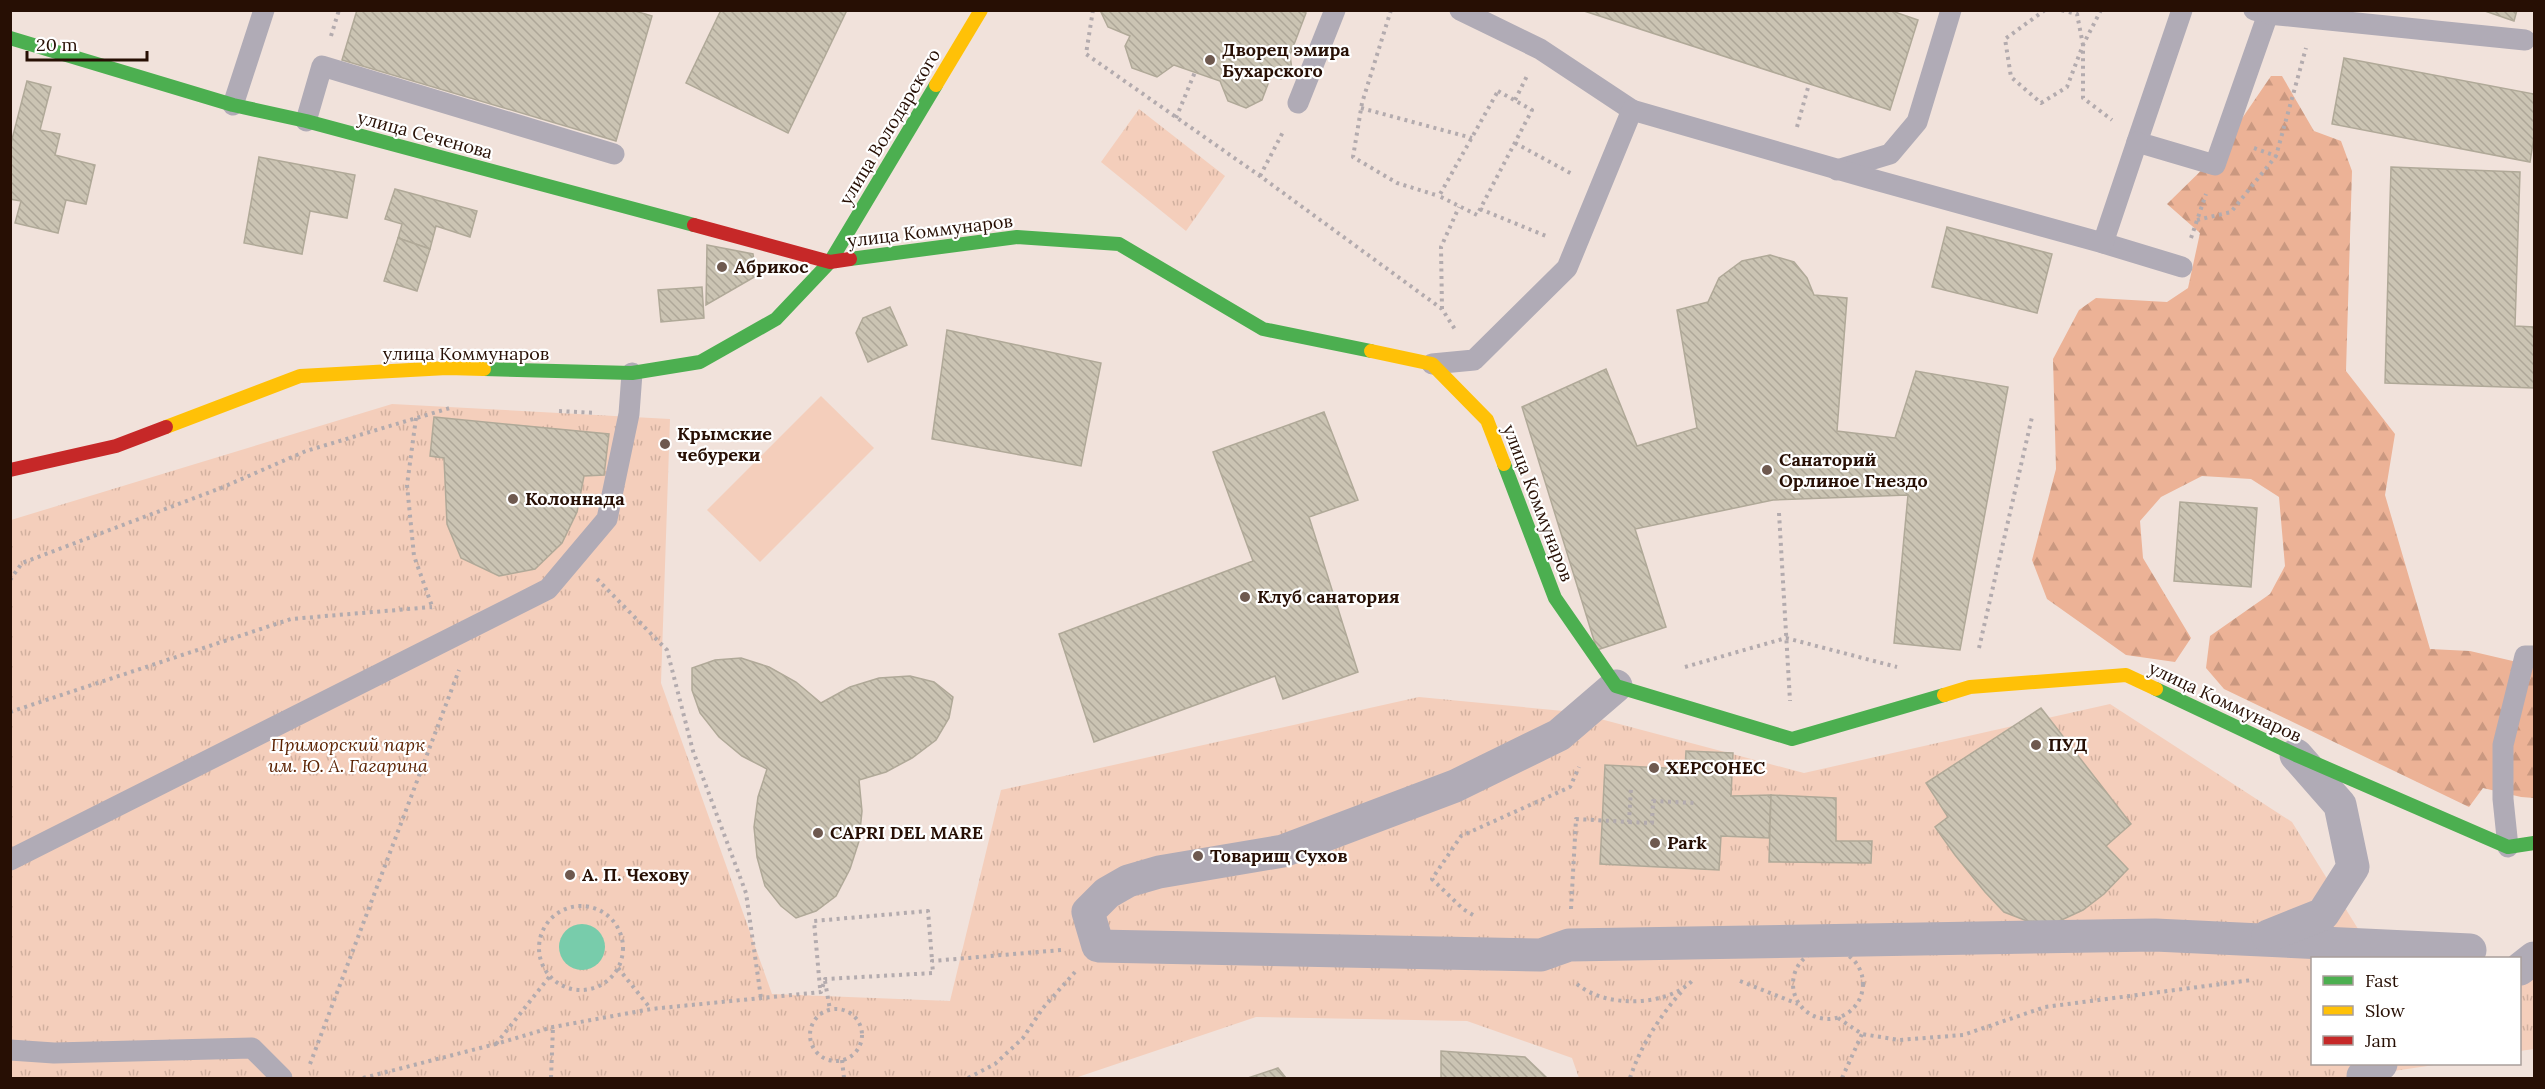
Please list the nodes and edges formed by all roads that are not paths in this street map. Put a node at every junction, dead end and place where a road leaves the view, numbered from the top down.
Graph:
1 (264, 10) edge
2 (981, 10) edge
3 (1335, 10) edge
4 (1460, 10) edge
5 (1951, 10) edge
6 (2182, 10) edge
7 (2261, 12) edge
8 (10, 38) edge
9 (2525, 40) dead end
10 (1298, 103) road end
11 (233, 105) junction
12 (1632, 110) junction
13 (306, 122) junction
14 (2139, 136) junction
15 (614, 154) dead end
16 (1837, 170) junction
17 (2103, 243) junction
18 (830, 262) junction
19 (2181, 267) road end
20 (1432, 364) junction
21 (632, 373) junction
22 (10, 470) edge
23 (2535, 656) edge
24 (1616, 686) junction
25 (2296, 755) junction
26 (2535, 843) edge
27 (2508, 847) junction
28 (10, 860) edge
29 (2257, 940) junction
30 (2464, 957) edge
31 (2535, 958) edge
32 (2521, 968) edge
33 (10, 1050) edge
34 (2372, 1065) edge
35 (2380, 1065) edge
36 (282, 1078) edge

1 - 11 lane
2 - 18 street, улица Володарского
3 - 10 lane
4 - 12 lane
5 - 16 lane
6 - 14 lane
7 - 9 lane
7 - 14 lane
8 - 11 street, улица Сеченова
11 - 13 street, улица Сеченова
12 - 16 lane
12 - 20 lane
13 - 15 lane
13 - 18 street, улица Сеченова
14 - 17 lane
16 - 17 lane
17 - 19 lane
18 - 20 street, улица Коммунаров
18 - 21 street, улица Коммунаров
20 - 24 street, улица Коммунаров
21 - 22 street, улица Коммунаров
21 - 28 lane
23 - 27 lane
24 - 25 street, улица Коммунаров
24 - 29 street
25 - 27 street, улица Коммунаров
25 - 29 street
26 - 27 street
29 - 30 street
31 - 32 street
33 - 36 lane
34 - 35 street

